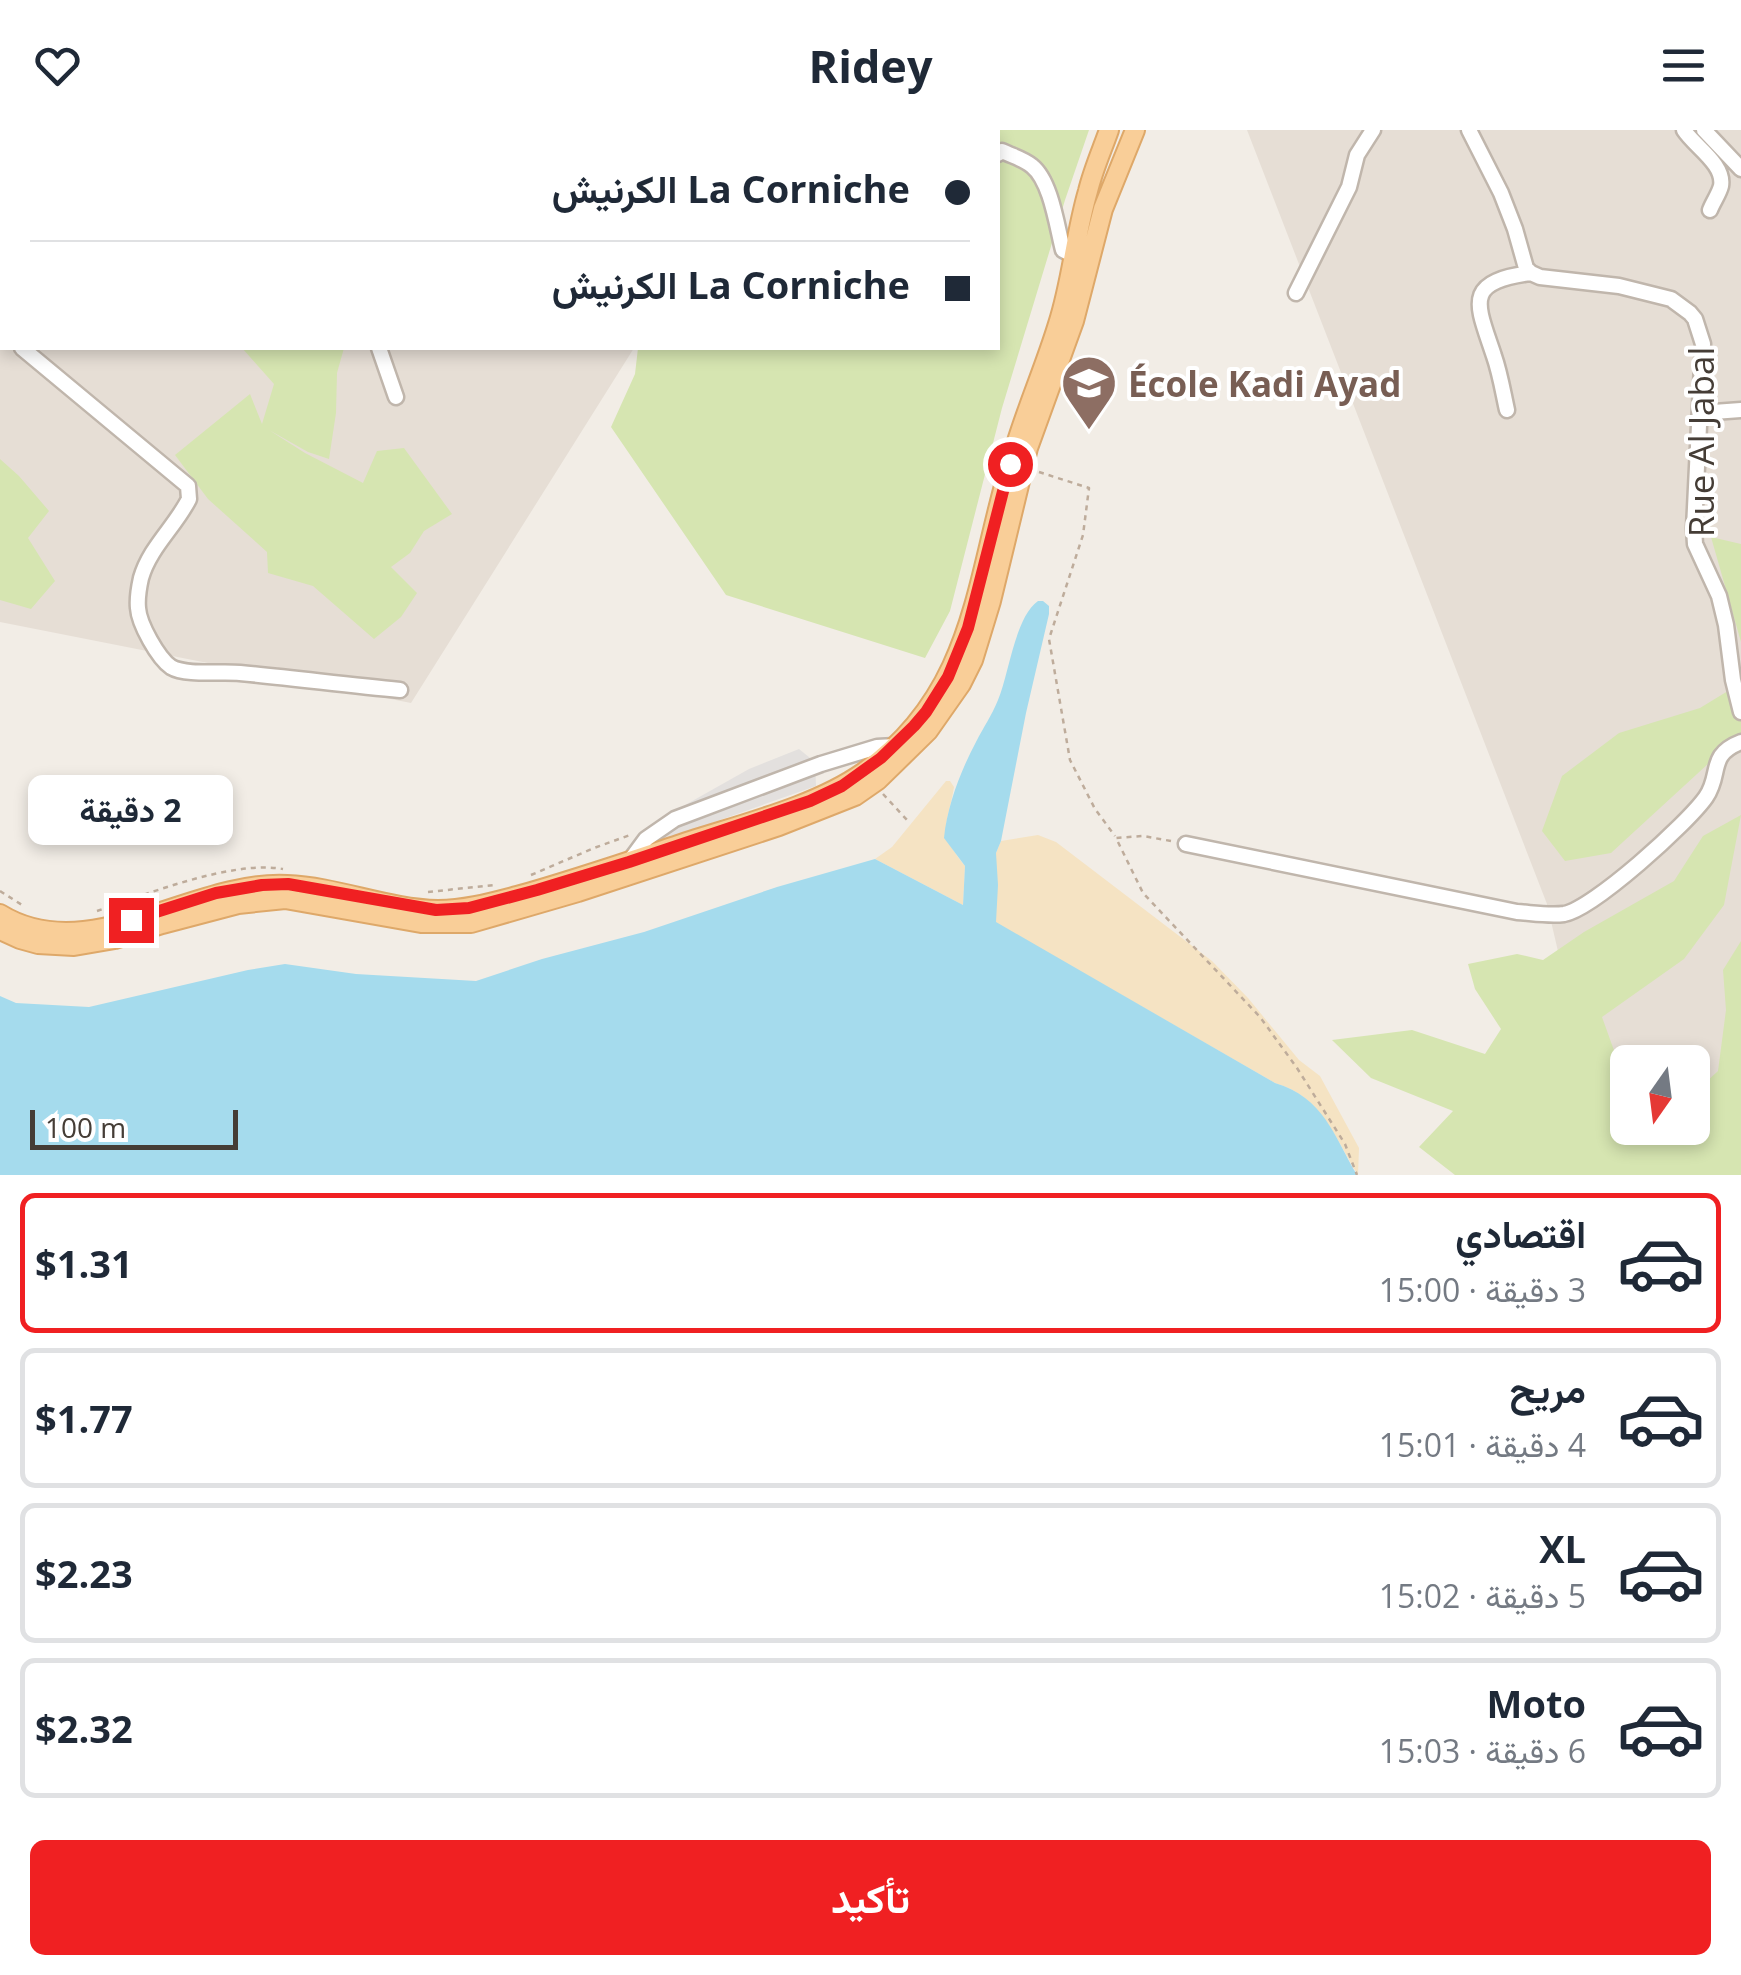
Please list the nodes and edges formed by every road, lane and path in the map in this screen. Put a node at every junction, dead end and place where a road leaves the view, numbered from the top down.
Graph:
1 (1109, 130) edge
2 (1135, 130) edge
3 (1373, 130) edge
4 (1469, 130) edge
5 (1684, 130) edge
6 (1704, 130) edge
7 (1000, 152) edge
8 (1741, 169) edge
9 (1710, 210) dead end
10 (1081, 260) junction
11 (1531, 274) junction
12 (1296, 293) dead end
13 (24, 350) edge
14 (381, 350) edge
15 (396, 397) dead end
16 (1507, 410) dead end
17 (1741, 410) edge
18 (1700, 413) junction
19 (1033, 470) dead end
20 (400, 690) dead end
21 (1741, 712) edge
22 (1741, 742) edge
23 (895, 746) junction
24 (882, 793) dead end
25 (908, 820) dead end
26 (633, 834) dead end
27 (1116, 838) junction
28 (1186, 844) joint
29 (629, 862) junction
30 (528, 876) dead end
31 (499, 884) dead end
32 (0, 891) edge
33 (418, 894) dead end
34 (25, 907) dead end
35 (0, 914) edge
36 (0, 930) edge
37 (1358, 1175) edge

1 - 10 main road
2 - 10 main road
3 - 12 street
4 - 11 street
5 - 9 street
6 - 8 street
7 - 10 street
10 - 23 main road
10 - 36 main road
11 - 16 street
11 - 18 street, Rue Al Jabal
13 - 20 street
14 - 15 street
17 - 18 street
18 - 21 street, Rue Al Jabal
19 - 27 path
22 - 28 street
23 - 29 main road
23 - 29 street
24 - 25 path
26 - 30 path
27 - 28 path
27 - 37 path
29 - 35 main road
31 - 33 path
32 - 34 path

